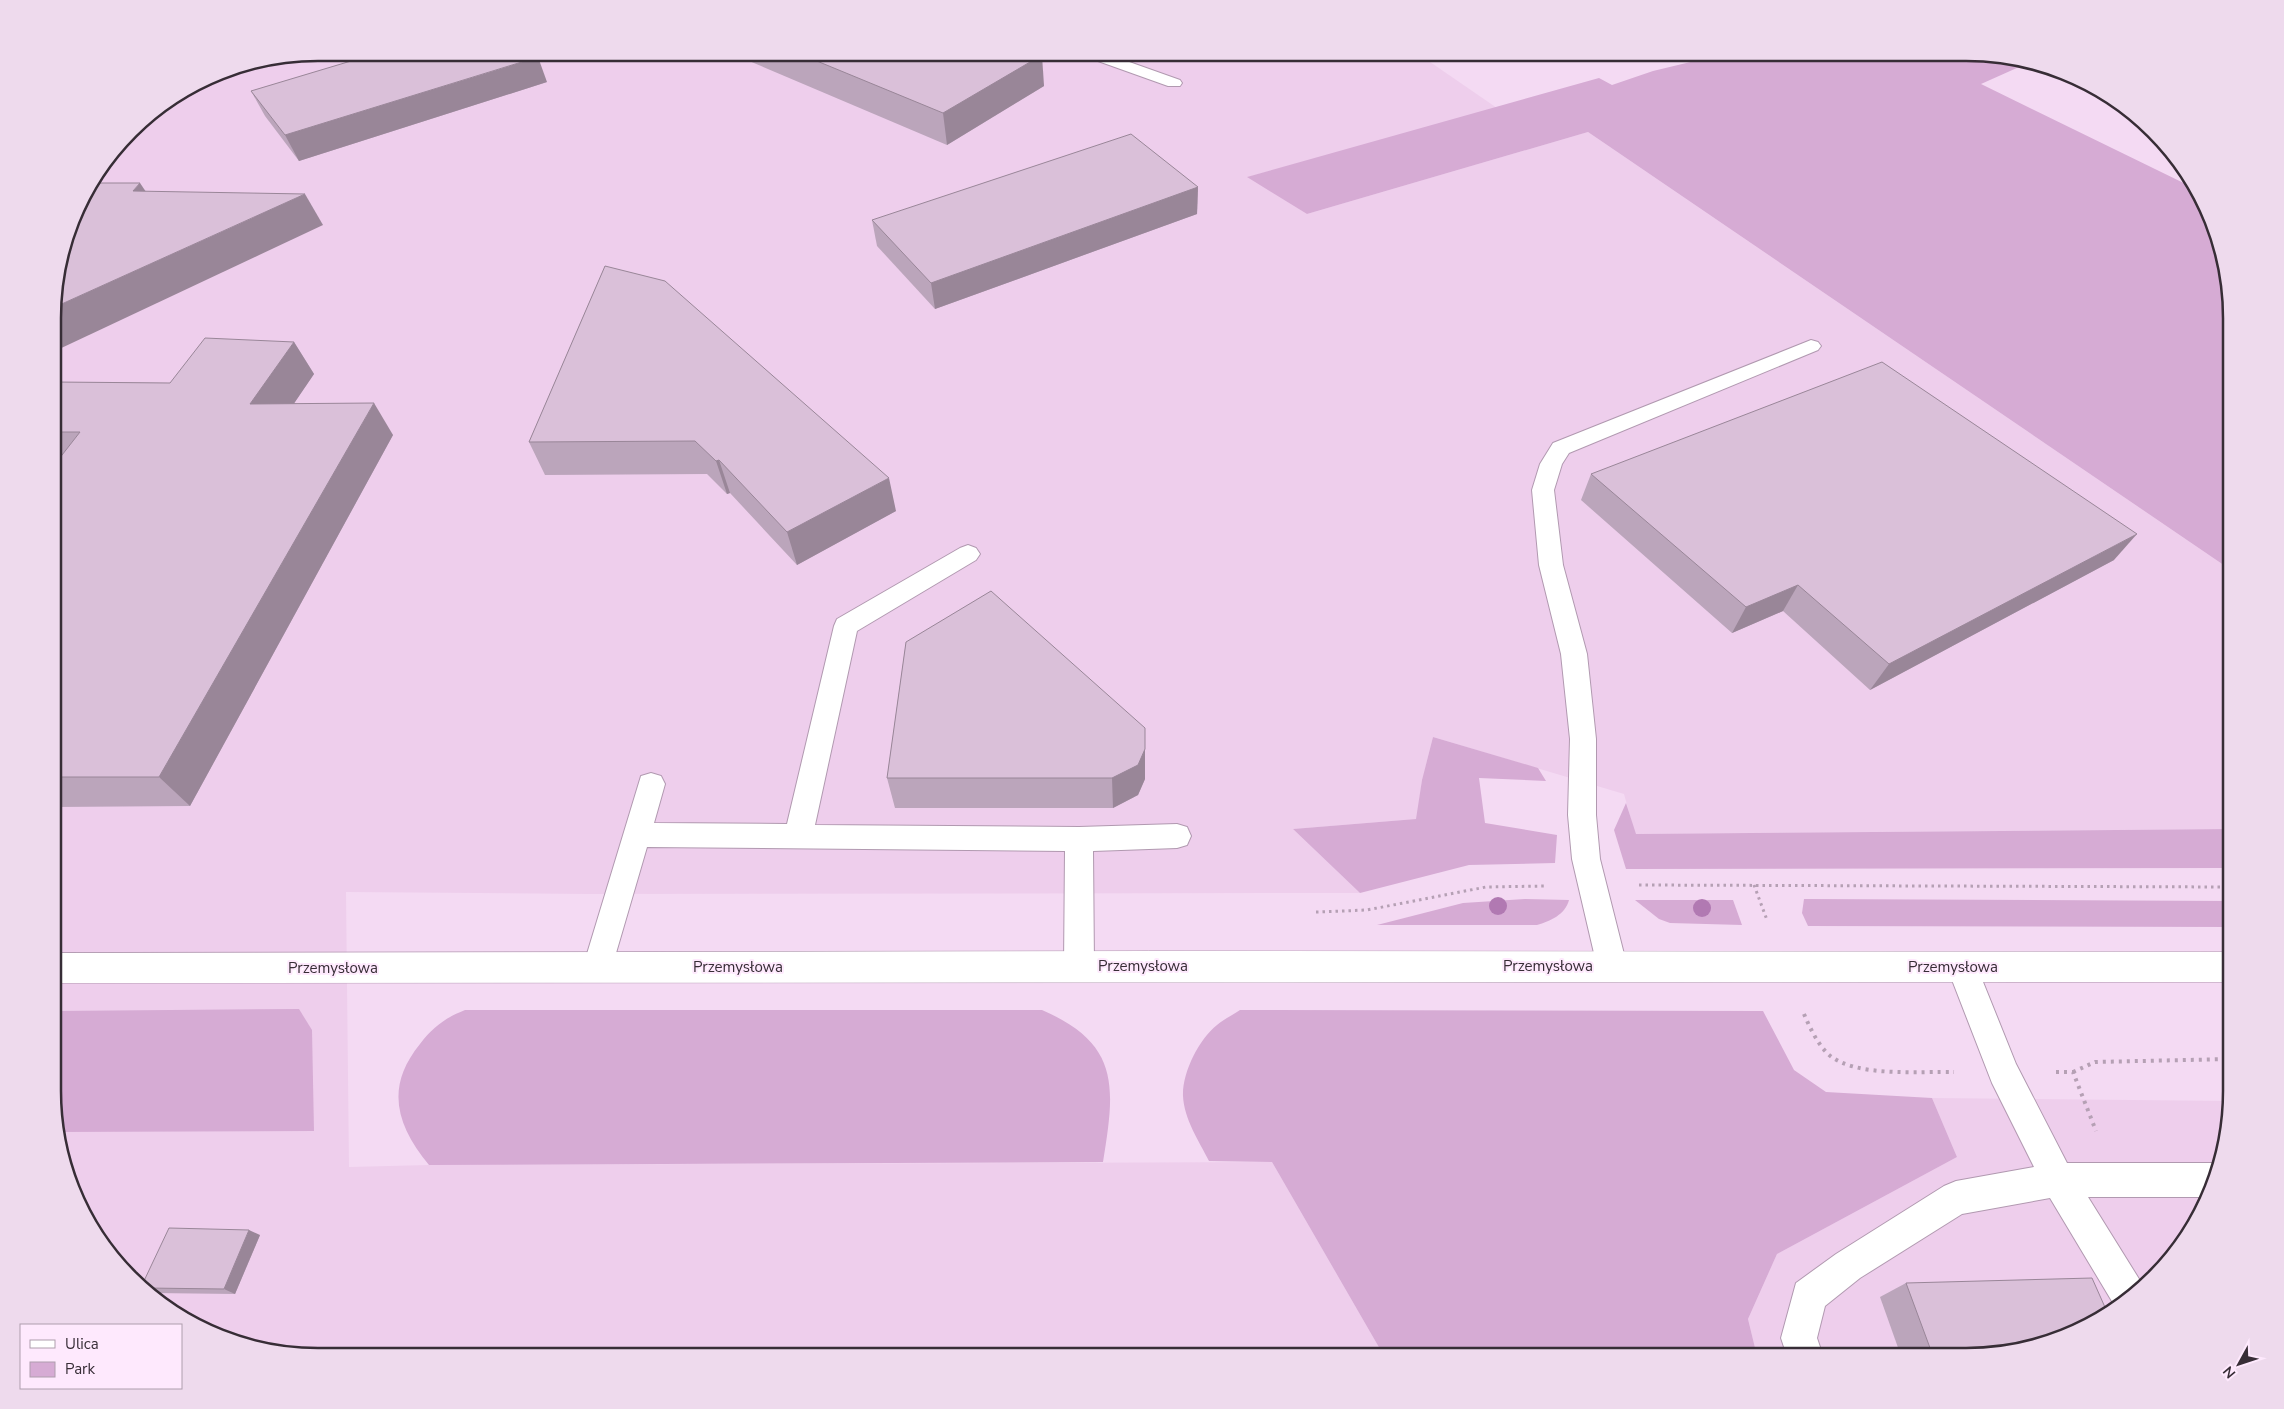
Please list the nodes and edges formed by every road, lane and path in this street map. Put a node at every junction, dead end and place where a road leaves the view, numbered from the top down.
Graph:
1 (1114, 61) edge
2 (1174, 83) dead end
3 (1811, 346) dead end
4 (968, 554) dead end
5 (651, 784) dead end
6 (637, 835) junction
7 (1177, 836) dead end
8 (798, 837) junction
9 (1079, 839) junction
10 (1592, 885) junction
11 (1754, 886) junction
12 (2223, 887) edge
13 (1316, 912) dead end
14 (1769, 924) dead end
15 (1079, 966) junction
16 (1612, 966) junction
17 (598, 967) junction
18 (1962, 967) junction
19 (2223, 967) edge
20 (61, 968) edge
21 (1802, 1009) dead end
22 (2223, 1059) edge
23 (1963, 1072) dead end
24 (2053, 1072) dead end
25 (2073, 1072) junction
26 (2058, 1180) junction
27 (2115, 1180) junction
28 (2206, 1180) edge
29 (2126, 1292) edge
30 (1802, 1348) edge

1 - 2 lane
3 - 10 lane
4 - 8 lane
5 - 6 lane
6 - 8 lane
6 - 17 lane
7 - 9 lane
8 - 9 lane
9 - 15 lane
10 - 11 path
10 - 13 path
10 - 16 lane
11 - 12 path
11 - 14 path
15 - 16 street, Przemysłowa
15 - 17 street, Przemysłowa
16 - 18 street, Przemysłowa
17 - 20 street, Przemysłowa
18 - 19 street, Przemysłowa
18 - 26 lane
21 - 23 path
22 - 25 path
24 - 25 path
25 - 27 path
26 - 27 lane
26 - 29 lane
26 - 30 lane
27 - 28 lane

